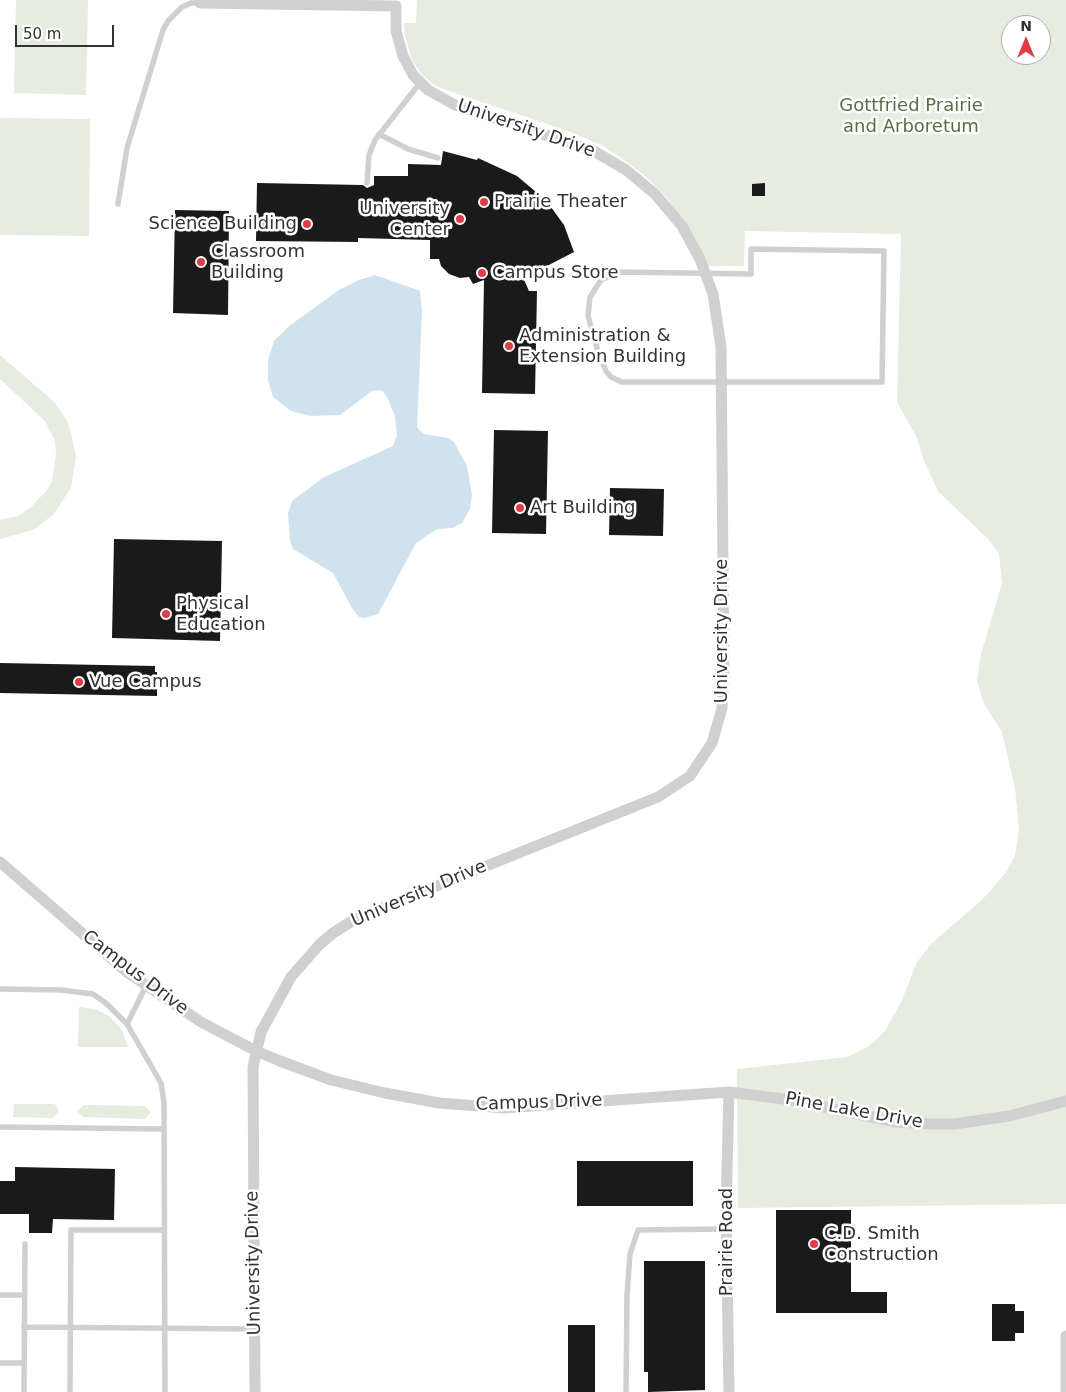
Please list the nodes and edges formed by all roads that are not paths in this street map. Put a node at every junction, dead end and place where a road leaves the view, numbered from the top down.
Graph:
1 (200, 1) edge
2 (396, 3) edge
3 (420, 83) junction
4 (379, 134) junction
5 (438, 158) dead end
6 (367, 183) dead end
7 (118, 204) dead end
8 (706, 274) junction
9 (722, 382) junction
10 (0, 862) edge
11 (146, 986) junction
12 (0, 988) edge
13 (127, 1024) junction
14 (256, 1051) junction
15 (729, 1092) junction
16 (1066, 1101) edge
17 (0, 1127) edge
18 (163, 1129) junction
19 (727, 1228) junction
20 (163, 1230) junction
21 (25, 1244) dead end
22 (0, 1295) edge
23 (24, 1295) junction
24 (24, 1327) junction
25 (70, 1327) junction
26 (165, 1328) junction
27 (254, 1329) junction
28 (1066, 1336) edge
29 (0, 1363) edge
30 (24, 1363) junction
31 (24, 1392) edge
32 (70, 1392) edge
33 (165, 1392) edge
34 (255, 1392) edge
35 (626, 1392) edge
36 (729, 1392) edge
37 (1066, 1392) edge

1 - 2 street, University Drive
1 - 7 lane
2 - 3 street, University Drive
3 - 4 lane
3 - 8 street, University Drive
4 - 5 lane
4 - 6 lane
8 - 9 street, University Drive
8 - 9 lane
8 - 9 lane
9 - 14 street, University Drive
10 - 11 street, Campus Drive
11 - 13 lane
11 - 14 street, Campus Drive
12 - 13 lane
13 - 18 lane
14 - 15 street, Campus Drive
14 - 27 street, University Drive
15 - 16 street, Pine Lake Drive
15 - 19 street, Prairie Road
17 - 18 lane
18 - 20 lane
19 - 35 lane
19 - 36 street, Prairie Road
20 - 25 lane
20 - 26 lane
21 - 23 lane
22 - 23 lane
23 - 24 lane
24 - 25 lane
24 - 30 lane
25 - 26 lane
25 - 32 lane
26 - 27 lane
26 - 33 lane
27 - 34 street, University Drive
28 - 37 street
29 - 30 lane
30 - 31 lane

